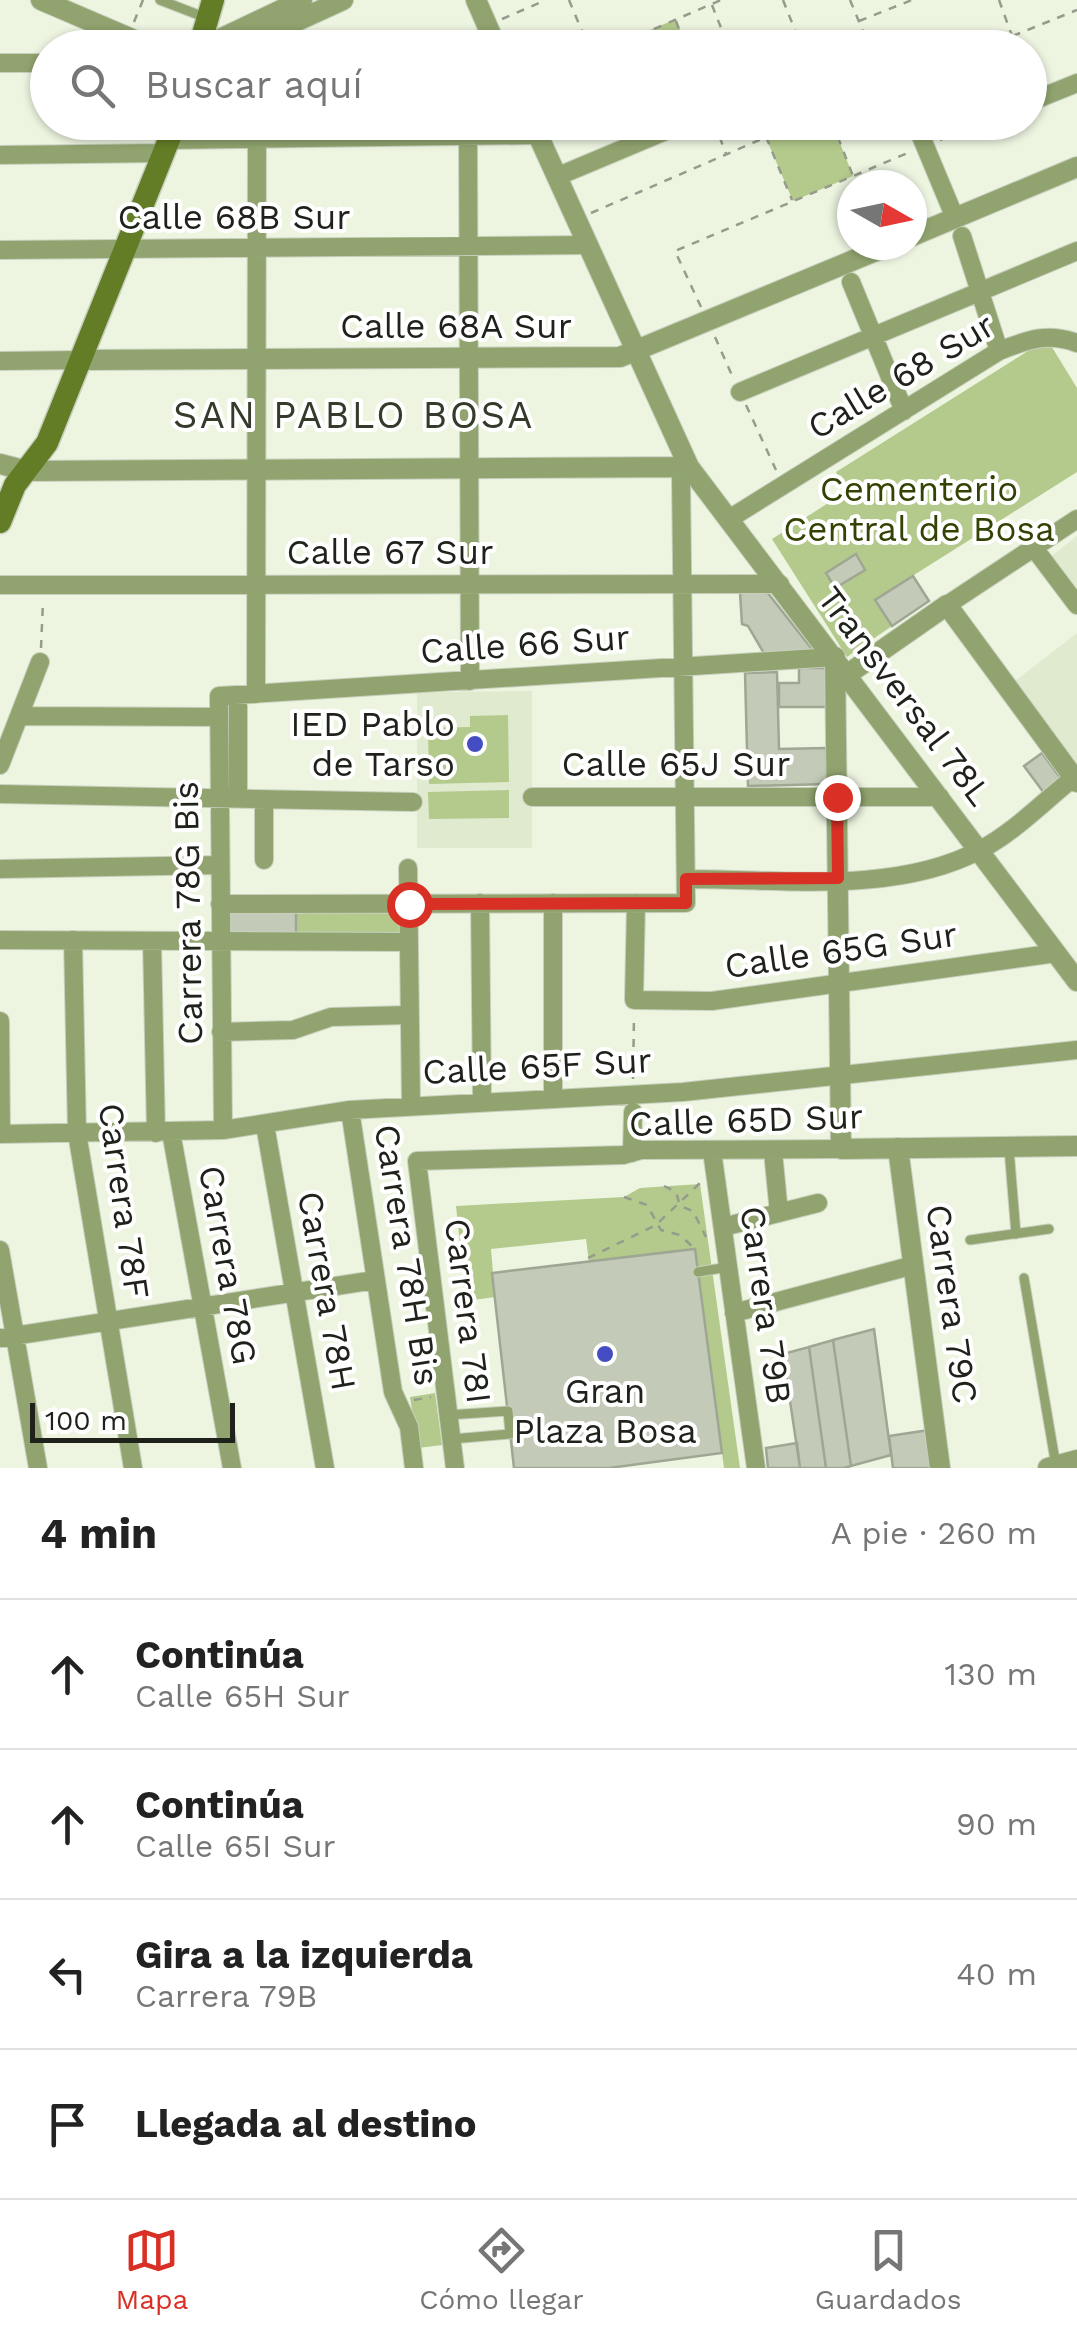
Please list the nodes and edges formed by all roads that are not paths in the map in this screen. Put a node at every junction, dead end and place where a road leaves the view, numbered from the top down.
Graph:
1 (41, 0) edge
2 (160, 0) edge
3 (302, 0) edge
4 (343, 0) edge
5 (476, 0) edge
6 (210, 9) edge
7 (110, 30) edge
8 (238, 30) edge
9 (277, 30) edge
10 (489, 30) edge
11 (30, 63) edge
12 (0, 64) edge
13 (1077, 83) edge
14 (1047, 95) edge
15 (150, 140) edge
16 (168, 140) edge
17 (256, 140) edge
18 (468, 140) edge
19 (539, 140) edge
20 (644, 140) edge
21 (922, 140) edge
22 (0, 156) edge
23 (1077, 167) edge
24 (556, 177) junction
25 (959, 227) junction
26 (927, 233) edge
27 (588, 246) junction
28 (0, 250) edge
29 (125, 250) junction
30 (256, 250) junction
31 (468, 250) junction
32 (1077, 251) edge
33 (854, 260) edge
34 (851, 282) dead end
35 (980, 292) junction
36 (873, 336) junction
37 (1069, 340) edge
38 (636, 350) junction
39 (999, 352) junction
40 (468, 358) junction
41 (81, 360) junction
42 (256, 360) junction
43 (0, 361) edge
44 (740, 392) road end
45 (904, 411) junction
46 (0, 464) edge
47 (689, 467) junction
48 (469, 468) junction
49 (256, 470) junction
50 (26, 471) junction
51 (730, 519) junction
52 (1077, 519) edge
53 (0, 522) edge
54 (1034, 548) junction
55 (681, 584) junction
56 (780, 584) junction
57 (0, 585) edge
58 (256, 585) junction
59 (469, 585) junction
60 (946, 605) junction
61 (1077, 605) edge
62 (40, 662) road end
63 (842, 666) junction
64 (683, 667) junction
65 (470, 680) junction
66 (247, 694) junction
67 (219, 696) joint
68 (19, 716) junction
69 (218, 716) junction
70 (0, 765) edge
71 (1076, 778) edge
72 (0, 794) edge
73 (218, 795) junction
74 (532, 797) dead end
75 (684, 797) junction
76 (837, 797) junction
77 (940, 797) junction
78 (238, 798) junction
79 (264, 800) junction
80 (413, 802) dead end
81 (980, 850) junction
82 (264, 860) dead end
83 (219, 865) junction
84 (408, 868) dead end
85 (0, 870) edge
86 (838, 878) junction
87 (686, 879) junction
88 (220, 904) junction
89 (409, 904) junction
90 (480, 904) junction
91 (553, 904) junction
92 (636, 904) junction
93 (0, 940) edge
94 (73, 940) junction
95 (152, 941) junction
96 (220, 941) junction
97 (409, 942) junction
98 (1056, 953) junction
99 (839, 981) junction
100 (1077, 981) edge
101 (408, 1015) junction
102 (0, 1021) edge
103 (222, 1032) junction
104 (1077, 1050) edge
105 (840, 1078) junction
106 (553, 1097) junction
107 (482, 1100) junction
108 (633, 1103) junction
109 (411, 1105) junction
110 (350, 1110) junction
111 (265, 1125) junction
112 (224, 1130) junction
113 (164, 1132) junction
114 (76, 1133) junction
115 (0, 1134) edge
116 (1008, 1146) junction
117 (1077, 1146) edge
118 (898, 1148) junction
119 (841, 1149) junction
120 (712, 1151) junction
121 (773, 1152) junction
122 (632, 1153) junction
123 (417, 1161) joint
124 (818, 1203) dead end
125 (779, 1212) junction
126 (1049, 1229) dead end
127 (714, 1232) junction
128 (1016, 1234) junction
129 (970, 1240) dead end
130 (0, 1250) edge
131 (914, 1266) junction
132 (728, 1267) junction
133 (698, 1272) dead end
134 (1024, 1278) dead end
135 (375, 1280) junction
136 (296, 1293) junction
137 (203, 1308) junction
138 (734, 1313) junction
139 (108, 1322) junction
140 (8, 1337) edge
141 (448, 1415) junction
142 (452, 1439) junction
143 (1077, 1460) edge
144 (1052, 1467) edge
145 (38, 1468) edge
146 (133, 1468) edge
147 (232, 1468) edge
148 (325, 1468) edge
149 (414, 1468) edge
150 (455, 1468) edge
151 (756, 1468) edge
152 (940, 1468) edge

1 - 7 street
2 - 6 lane
3 - 8 street
4 - 9 street
5 - 10 street
11 - 12 street
13 - 14 street
15 - 22 street
16 - 29 main road
17 - 30 street
18 - 31 street
19 - 24 street, Transversal 78L
20 - 24 street
21 - 25 street
23 - 25 street
24 - 27 street, Transversal 78L
25 - 26 street
25 - 35 street
27 - 31 street, Calle 68B Sur
27 - 38 street, Transversal 78L
28 - 29 street, Calle 68B Sur
29 - 30 street, Calle 68B Sur
29 - 41 main road
30 - 31 street, Calle 68B Sur
30 - 42 street
31 - 40 street
32 - 35 street
33 - 38 street, Calle 68A Sur
34 - 36 street
35 - 36 street
35 - 39 street
36 - 44 street
36 - 45 street
37 - 39 street, Calle 68 Sur
38 - 40 street, Calle 68A Sur
38 - 47 street, Transversal 78L
39 - 45 street, Calle 68 Sur
40 - 42 street, Calle 68A Sur
40 - 48 street
41 - 42 street, Calle 68A Sur
41 - 43 street, Calle 68A Sur
41 - 50 main road
42 - 49 street
45 - 51 street, Calle 68 Sur
46 - 50 street
47 - 48 street
47 - 51 street, Transversal 78L
47 - 55 street
48 - 49 street
48 - 59 street
49 - 50 street
49 - 58 street
50 - 53 main road
51 - 56 street, Transversal 78L
52 - 54 street
54 - 60 street
54 - 61 street
55 - 56 street, Calle 67 Sur
55 - 59 street, Calle 67 Sur
55 - 64 street
56 - 63 street, Transversal 78L
57 - 58 street, Calle 67 Sur
58 - 59 street, Calle 67 Sur
58 - 66 street
59 - 65 street
60 - 63 street
60 - 71 street
62 - 68 street
63 - 64 street, Calle 66 Sur
63 - 76 street
63 - 77 street, Transversal 78L
64 - 65 street, Calle 66 Sur
64 - 75 street
65 - 66 street, Calle 66 Sur
66 - 67 street, Calle 66 Sur
66 - 78 street, Carrera 78G Bis
67 - 69 street, Carrera 78G Bis
68 - 69 street
68 - 70 street
69 - 73 street, Carrera 78G Bis
71 - 81 street
72 - 73 street
73 - 78 street
73 - 83 street, Carrera 78G Bis
74 - 75 street, Calle 65J Sur
75 - 76 street, Calle 65J Sur
75 - 87 street
76 - 77 street, Calle 65J Sur
76 - 86 street
77 - 81 street, Transversal 78L
78 - 79 street
79 - 80 street
79 - 82 street
81 - 86 street
81 - 98 street, Transversal 78L
83 - 85 street
83 - 88 street, Carrera 78G Bis
84 - 89 street
86 - 87 street
86 - 99 street
87 - 92 street
88 - 89 street
88 - 96 street, Carrera 78G Bis
89 - 90 street
89 - 97 street
90 - 91 street
90 - 107 street
91 - 92 street
91 - 106 street
92 - 99 street, Calle 65G Sur
93 - 94 street
94 - 95 street
94 - 114 street, Carrera 78F
95 - 96 street
95 - 113 street, Carrera 78G
96 - 97 street
96 - 103 street, Carrera 78G Bis
97 - 101 street
98 - 99 street, Calle 65G Sur
98 - 100 street, Transversal 78L
99 - 105 street
101 - 103 street
101 - 109 street
102 - 115 street
103 - 112 street, Carrera 78G Bis
104 - 105 street, Calle 65F Sur
105 - 108 street, Calle 65F Sur
105 - 119 street
106 - 107 street, Calle 65F Sur
106 - 108 street, Calle 65F Sur
107 - 109 street, Calle 65F Sur
108 - 122 street
109 - 110 street, Calle 65F Sur
110 - 111 street, Calle 65F Sur
110 - 135 street, Carrera 78H Bis
111 - 112 street, Calle 65F Sur
111 - 136 street, Carrera 78H
112 - 113 street, Calle 65F Sur
113 - 114 street, Calle 65F Sur
113 - 137 street, Carrera 78G
114 - 115 street, Calle 65F Sur
114 - 139 street, Carrera 78F
116 - 117 street, Calle 65D Sur
116 - 118 street, Calle 65D Sur
116 - 128 lane
118 - 119 street, Calle 65D Sur
118 - 131 street, Carrera 79C
119 - 121 street, Calle 65D Sur
120 - 121 street, Calle 65D Sur
120 - 122 street, Calle 65D Sur
120 - 127 street, Carrera 79B
121 - 125 street
122 - 123 street, Calle 65D Sur
123 - 141 street, Carrera 78I
124 - 125 street
125 - 127 street
126 - 128 lane
127 - 132 street, Carrera 79B
128 - 129 lane
130 - 140 street
131 - 138 street
131 - 152 street, Carrera 79C
132 - 133 lane
132 - 138 street, Carrera 79B
134 - 144 lane
135 - 136 street
135 - 149 street, Carrera 78H Bis
136 - 137 street
136 - 148 street, Carrera 78H
137 - 139 street
137 - 147 street, Carrera 78G
138 - 151 street, Carrera 79B
139 - 140 street
139 - 146 street, Carrera 78F
140 - 145 street
141 - 142 street, Carrera 78I
141 - 142 lane
142 - 150 street, Carrera 78I
143 - 144 street

